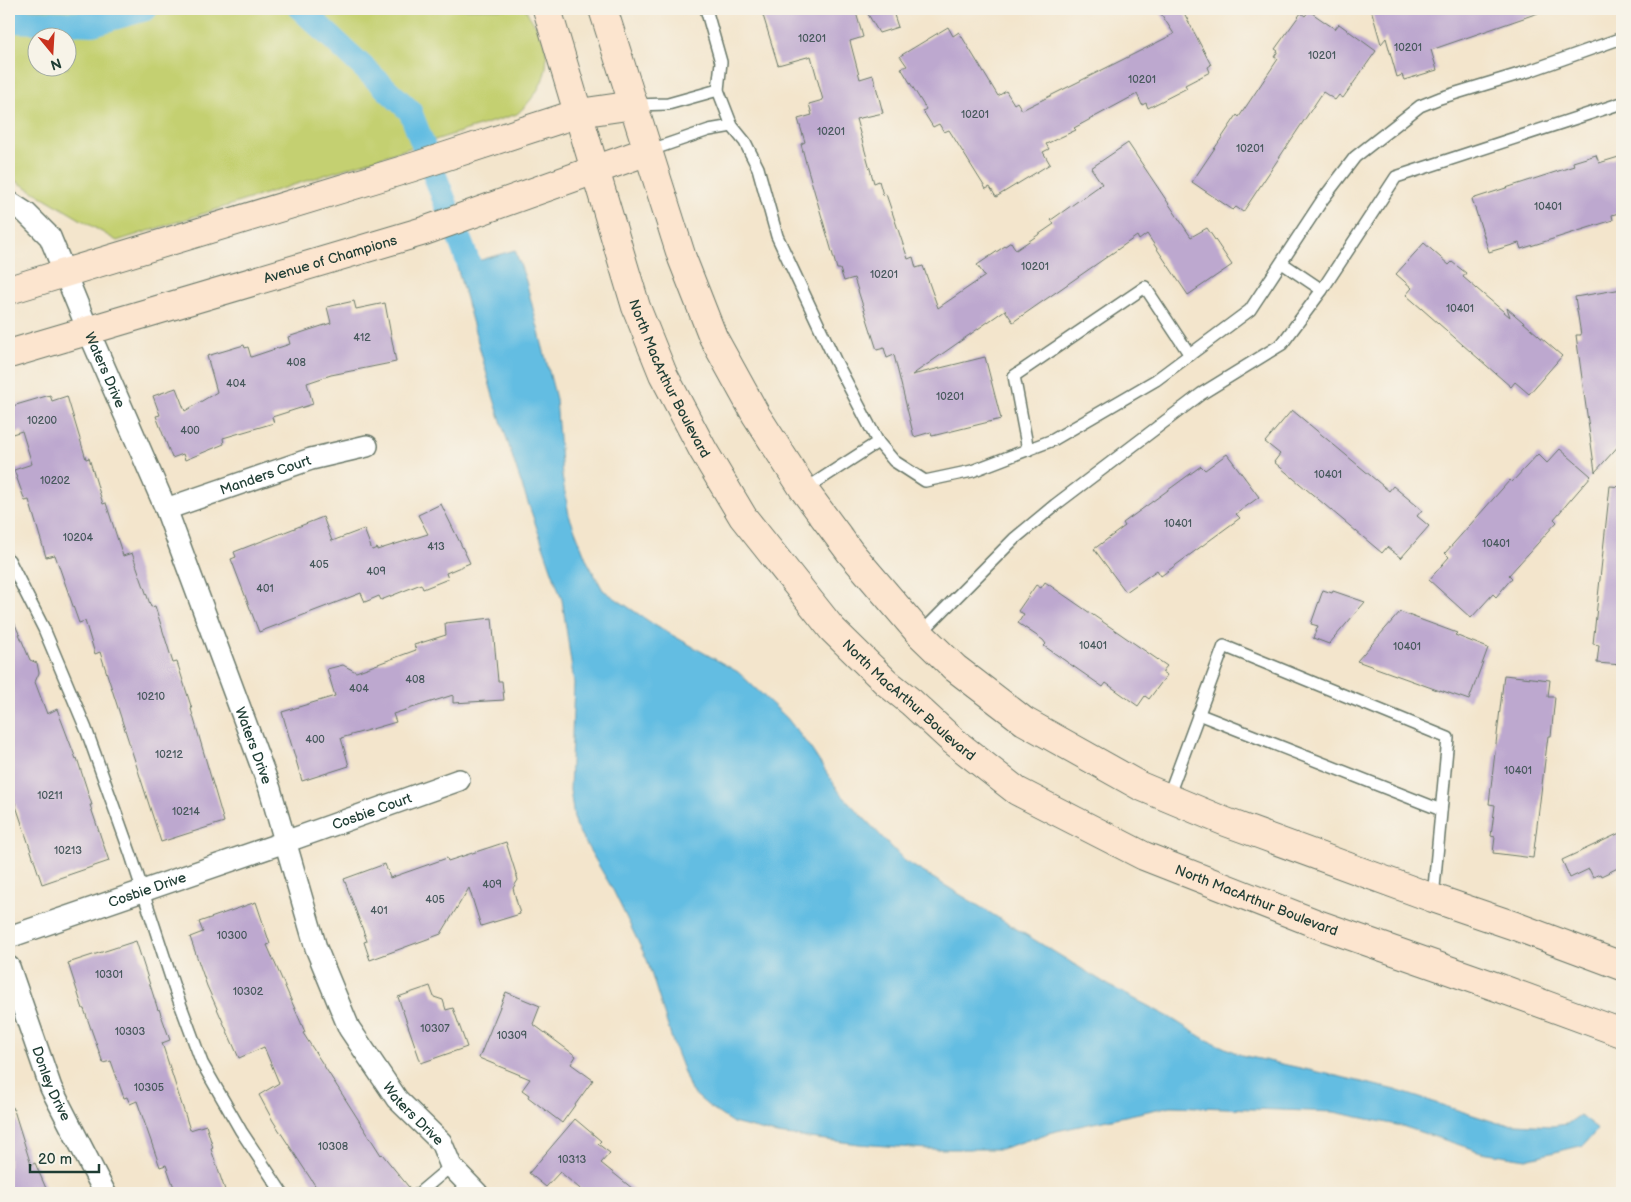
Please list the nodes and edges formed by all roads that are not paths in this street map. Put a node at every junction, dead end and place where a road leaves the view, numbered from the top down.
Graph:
1 (547, 9) edge
2 (604, 9) edge
3 (706, 9) edge
4 (1622, 38) edge
5 (718, 90) junction
6 (1622, 102) edge
7 (634, 106) junction
8 (579, 113) junction
9 (732, 126) junction
10 (648, 151) junction
11 (595, 170) junction
12 (9, 202) edge
13 (1282, 263) junction
14 (64, 273) junction
15 (9, 290) edge
16 (1322, 290) junction
17 (88, 330) junction
18 (9, 354) edge
19 (1190, 355) junction
20 (878, 442) junction
21 (367, 446) dead end
22 (1028, 450) junction
23 (804, 490) junction
24 (166, 509) junction
25 (9, 560) edge
26 (920, 634) junction
27 (1198, 714) junction
28 (459, 780) dead end
29 (1168, 797) junction
30 (1441, 810) junction
31 (285, 842) junction
32 (142, 891) junction
33 (1433, 898) junction
34 (9, 937) edge
35 (1622, 966) edge
36 (9, 968) edge
37 (1622, 1033) edge
38 (451, 1166) junction
39 (105, 1193) edge
40 (282, 1193) edge
41 (419, 1193) edge
42 (477, 1193) edge

1 - 8 main road, North MacArthur Boulevard
2 - 7 main road
3 - 5 lane
4 - 13 lane
5 - 7 lane
5 - 9 lane
6 - 16 lane
7 - 8 main road
7 - 10 main road
8 - 11 main road, North MacArthur Boulevard
8 - 14 main road
9 - 10 lane
9 - 20 lane
10 - 11 main road, Avenue of Champions
10 - 23 main road
11 - 17 main road, Avenue of Champions
11 - 37 main road, North MacArthur Boulevard
12 - 14 street, Waters Drive
13 - 16 lane
13 - 19 lane
14 - 15 main road
14 - 17 street, Waters Drive
16 - 26 lane
17 - 18 main road, Avenue of Champions
17 - 24 street, Waters Drive
19 - 22 lane
19 - 22 lane
20 - 22 lane
20 - 23 lane
21 - 24 street, Manders Court
23 - 26 main road
24 - 31 street, Waters Drive
25 - 32 lane
26 - 29 main road
27 - 29 lane
27 - 30 lane
27 - 30 lane
28 - 31 street, Cosbie Court
29 - 33 main road
30 - 33 lane
31 - 32 street, Cosbie Drive
31 - 38 street, Waters Drive
32 - 34 street, Cosbie Drive
32 - 40 lane
33 - 35 main road
36 - 39 street, Donley Drive
38 - 41 lane
38 - 42 street, Waters Drive

